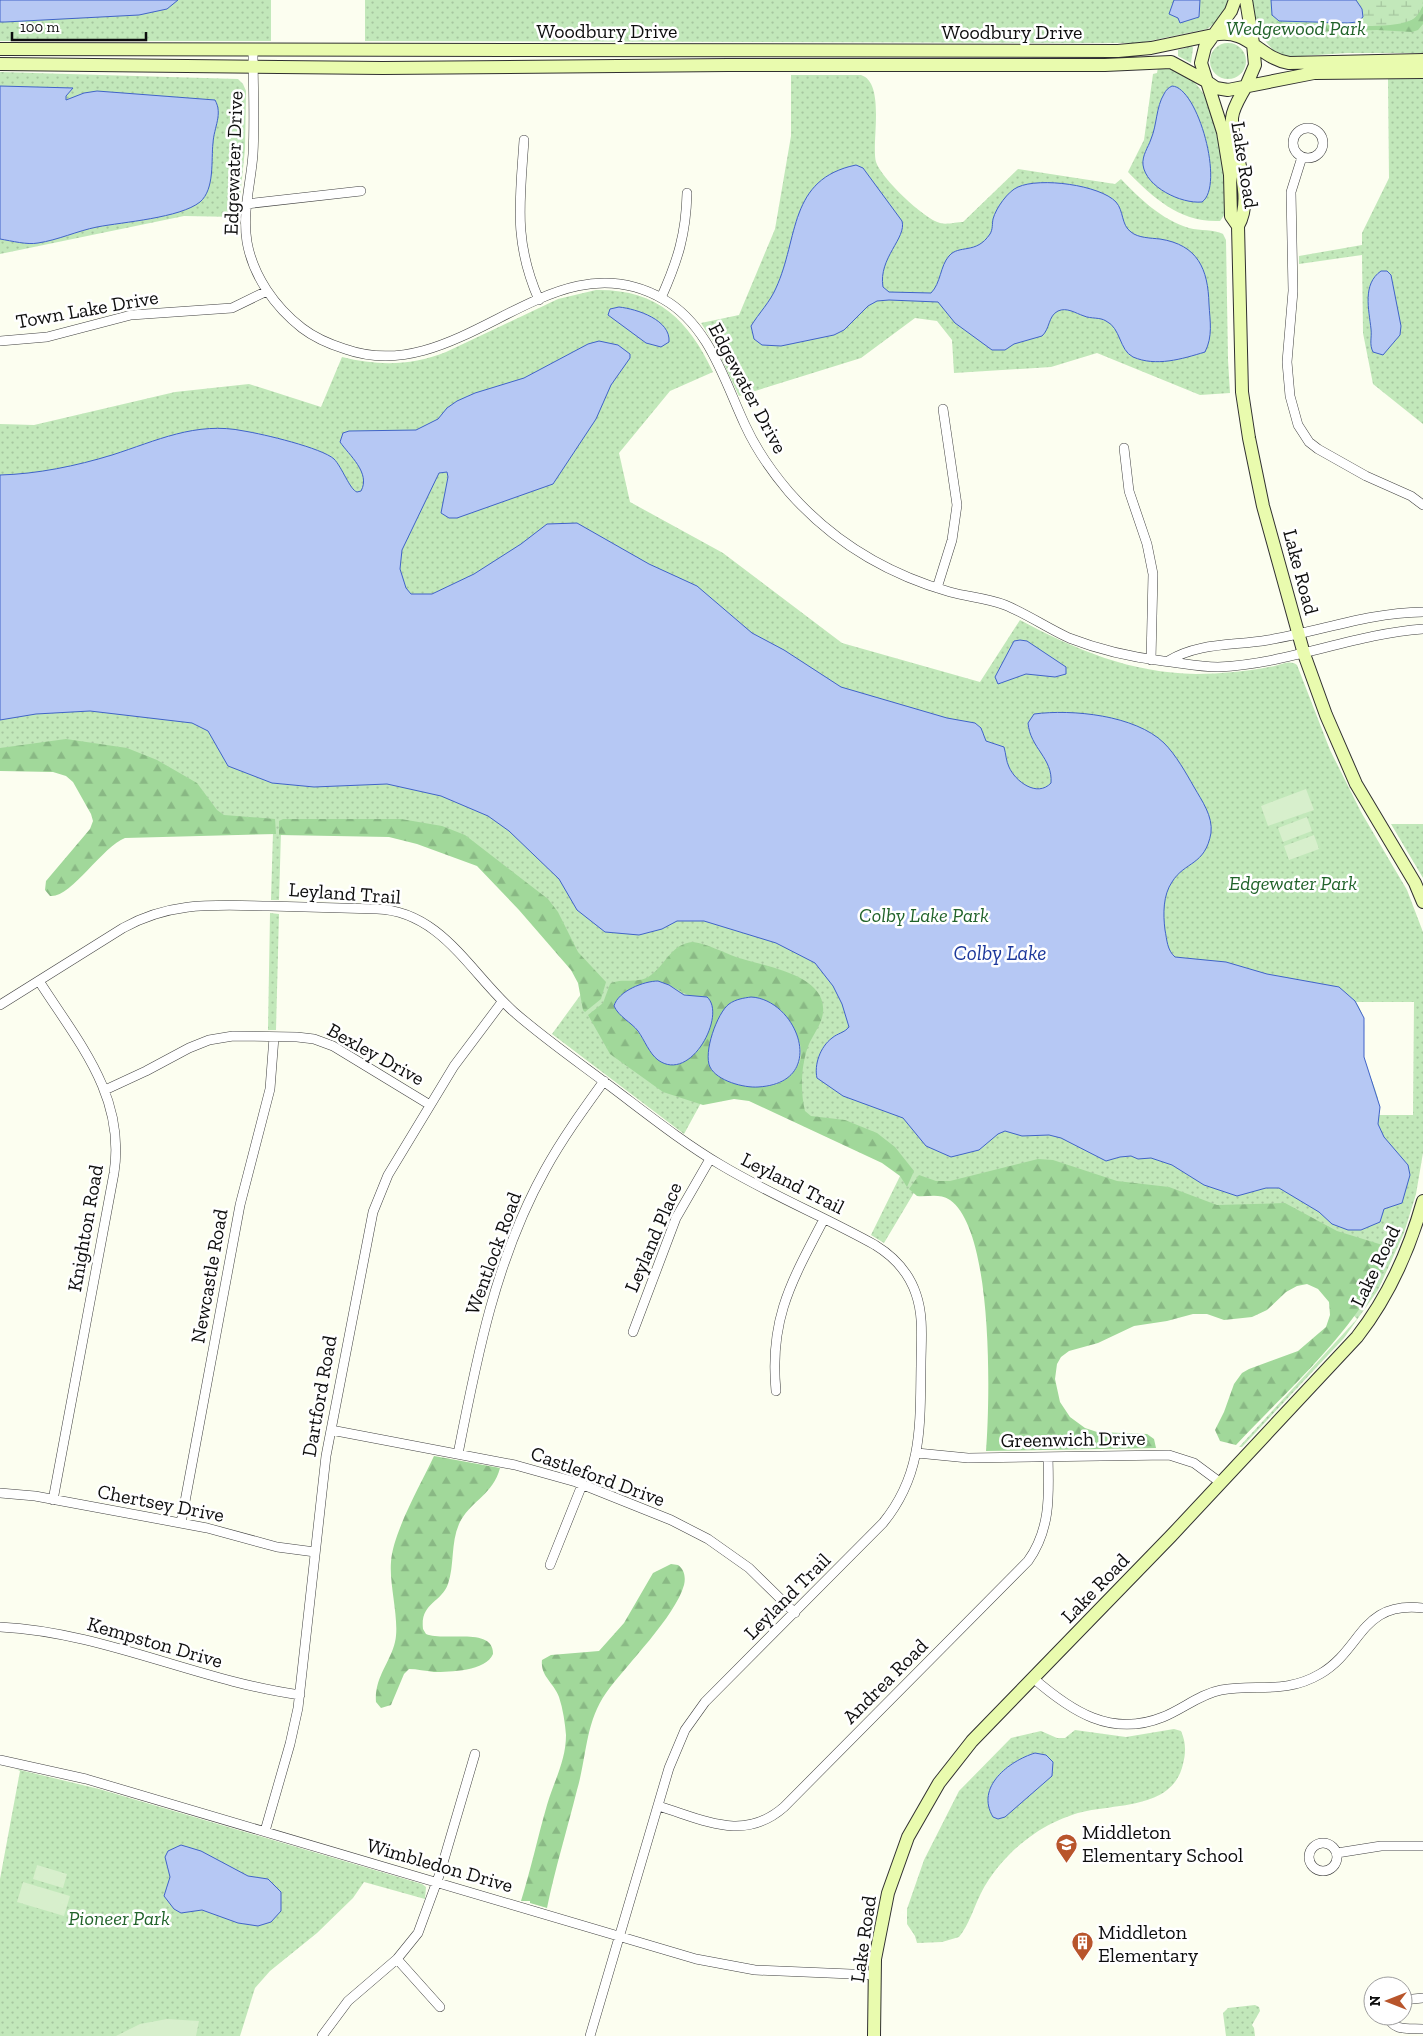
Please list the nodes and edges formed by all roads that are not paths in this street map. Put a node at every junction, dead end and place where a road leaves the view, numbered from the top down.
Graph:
1 (1235, 0) edge
2 (1246, 0) edge
3 (1213, 35) junction
4 (1253, 43) junction
5 (0, 49) edge
6 (253, 49) junction
7 (1423, 60) edge
8 (0, 64) edge
9 (253, 68) junction
10 (1423, 72) edge
11 (1206, 81) junction
12 (1246, 86) junction
13 (524, 140) dead end
14 (1302, 157) dead end
15 (361, 191) dead end
16 (687, 193) dead end
17 (246, 204) junction
18 (1238, 226) junction
19 (267, 291) junction
20 (661, 298) junction
21 (539, 300) junction
22 (0, 341) edge
23 (943, 410) dead end
24 (1124, 448) dead end
25 (1423, 505) edge
26 (937, 588) junction
27 (1423, 612) edge
28 (1423, 629) edge
29 (1299, 633) junction
30 (1304, 654) junction
31 (1151, 660) junction
32 (1168, 661) junction
33 (1423, 902) edge
34 (39, 980) junction
35 (502, 1002) junction
36 (0, 1005) edge
37 (274, 1036) junction
38 (604, 1081) junction
39 (105, 1090) junction
40 (430, 1104) junction
41 (710, 1159) junction
42 (1423, 1201) edge
43 (824, 1218) junction
44 (632, 1332) dead end
45 (776, 1391) dead end
46 (331, 1430) junction
47 (917, 1453) junction
48 (458, 1454) junction
49 (1048, 1457) junction
50 (1221, 1483) junction
51 (582, 1485) junction
52 (0, 1493) edge
53 (53, 1500) junction
54 (181, 1523) junction
55 (315, 1552) junction
56 (550, 1565) dead end
57 (1423, 1608) edge
58 (795, 1612) junction
59 (0, 1627) edge
60 (1033, 1678) junction
61 (300, 1695) junction
62 (475, 1754) dead end
63 (0, 1760) edge
64 (658, 1806) junction
65 (265, 1832) junction
66 (1423, 1846) edge
67 (1337, 1853) dead end
68 (437, 1882) junction
69 (619, 1937) junction
70 (397, 1959) junction
71 (875, 1975) junction
72 (440, 2007) dead end
73 (1396, 2026) edge
74 (1423, 2029) edge
75 (322, 2036) edge
76 (590, 2036) edge
77 (874, 2036) edge

1 - 3 main road
2 - 4 main road
3 - 4 main road
3 - 6 main road, Woodbury Drive
3 - 11 main road
4 - 7 main road
4 - 12 main road
5 - 6 main road, Woodbury Drive
6 - 9 street, Edgewater Drive
8 - 9 main road, Woodbury Drive
9 - 11 main road, Woodbury Drive
9 - 17 street, Edgewater Drive
10 - 12 main road
11 - 12 main road
11 - 18 main road, Lake Road
12 - 18 main road, Lake Road
13 - 21 street
14 - 25 street
15 - 17 street
16 - 20 street
17 - 19 street, Edgewater Drive
18 - 29 main road, Lake Road
19 - 21 street, Edgewater Drive
19 - 22 street, Town Lake Drive
20 - 21 street, Edgewater Drive
20 - 26 street, Edgewater Drive
23 - 26 street
24 - 31 street
26 - 31 street, Edgewater Drive
27 - 29 street, Edgewater Drive
28 - 30 street, Edgewater Drive
29 - 30 main road, Lake Road
29 - 32 street, Edgewater Drive
30 - 32 street, Edgewater Drive
30 - 33 main road, Lake Road
31 - 32 street, Edgewater Drive
34 - 35 street, Leyland Trail
34 - 36 street, Leyland Trail
34 - 39 street, Knighton Road
35 - 38 street, Leyland Trail
35 - 40 street, Dartford Road
37 - 39 street, Bexley Drive
37 - 40 street, Bexley Drive
37 - 54 street, Newcastle Road
38 - 41 street, Leyland Trail
38 - 48 street, Wentlock Road
39 - 53 street, Knighton Road
40 - 46 street, Dartford Road
41 - 43 street, Leyland Trail
41 - 44 street, Leyland Place
42 - 50 main road, Lake Road
43 - 45 street
43 - 47 street, Leyland Trail
46 - 48 street, Castleford Drive
46 - 55 street, Dartford Road
47 - 49 street, Greenwich Drive
47 - 58 street, Leyland Trail
48 - 51 street, Castleford Drive
49 - 50 street, Greenwich Drive
49 - 64 street, Andrea Road
50 - 60 main road, Lake Road
51 - 56 street
51 - 58 street, Castleford Drive
52 - 53 street, Chertsey Drive
53 - 54 street, Chertsey Drive
54 - 55 street, Chertsey Drive
55 - 61 street, Dartford Road
57 - 60 street
58 - 64 street, Leyland Trail
59 - 61 street, Kempston Drive
60 - 71 main road, Lake Road
61 - 65 street, Dartford Road
62 - 68 street
63 - 65 street, Wimbledon Drive
64 - 69 street, Leyland Trail
65 - 68 street, Wimbledon Drive
66 - 67 street
68 - 69 street, Wimbledon Drive
68 - 70 street
69 - 71 street, Wimbledon Drive
69 - 76 street, Leyland Trail
70 - 72 street
70 - 75 street
71 - 77 main road, Lake Road
73 - 74 street

